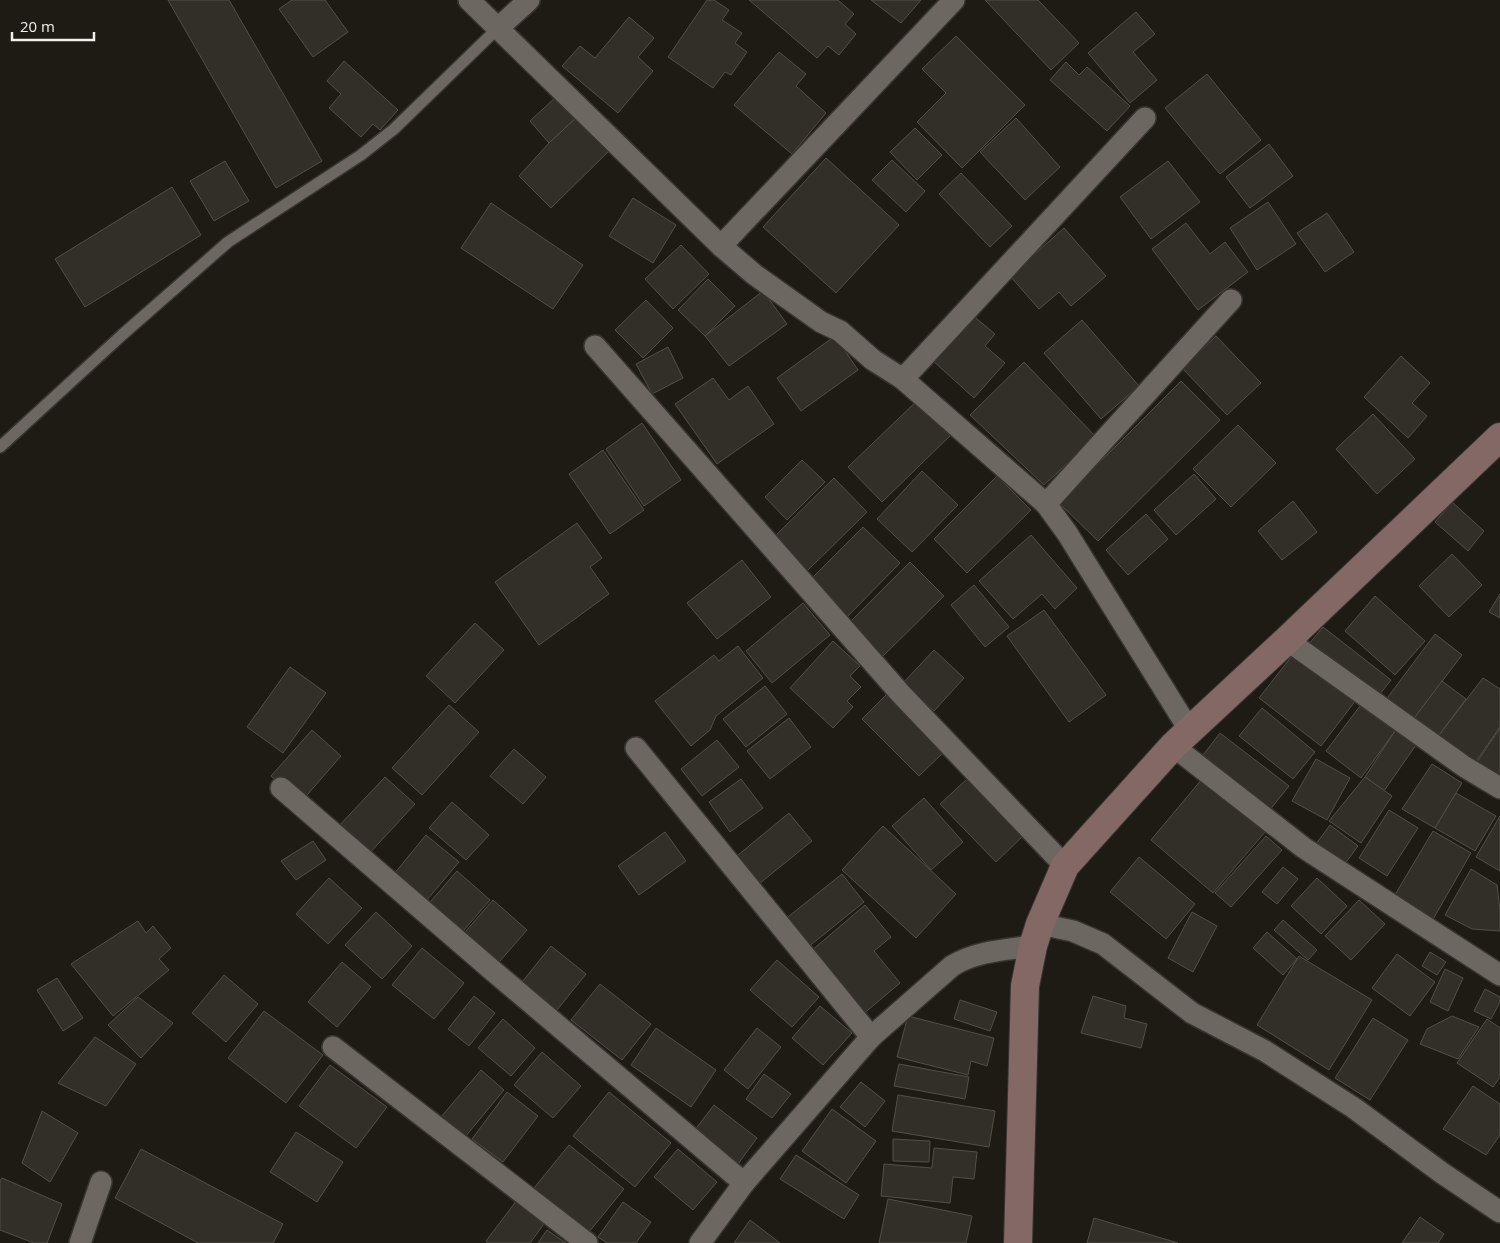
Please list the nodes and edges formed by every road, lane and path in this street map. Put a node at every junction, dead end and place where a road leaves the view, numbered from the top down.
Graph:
1 (469, 0) edge
2 (529, 0) edge
3 (954, 0) edge
4 (496, 28) junction
5 (1145, 118) dead end
6 (721, 246) junction
7 (1230, 300) dead end
8 (594, 346) dead end
9 (903, 379) junction
10 (1500, 437) edge
11 (0, 447) edge
12 (1046, 504) junction
13 (1287, 640) junction
14 (1181, 738) junction
15 (636, 748) dead end
16 (281, 788) dead end
17 (1500, 788) edge
18 (1065, 866) junction
19 (1036, 935) junction
20 (1500, 975) edge
21 (871, 1037) junction
22 (333, 1047) dead end
23 (101, 1182) dead end
24 (744, 1183) junction
25 (1500, 1212) edge
26 (80, 1243) edge
27 (588, 1243) edge
28 (700, 1243) edge
29 (1018, 1243) edge

1 - 4 street
2 - 4 street
3 - 6 street
4 - 6 street
4 - 11 lane
5 - 9 street
6 - 9 street
7 - 12 street
8 - 18 street
9 - 12 street
10 - 13 main road
12 - 14 street
13 - 14 main road
13 - 17 street
14 - 18 main road
14 - 20 street
15 - 21 street
16 - 24 street
18 - 19 main road
19 - 21 street
19 - 25 street
19 - 29 main road
21 - 24 street
22 - 27 street
23 - 26 street
24 - 28 street

